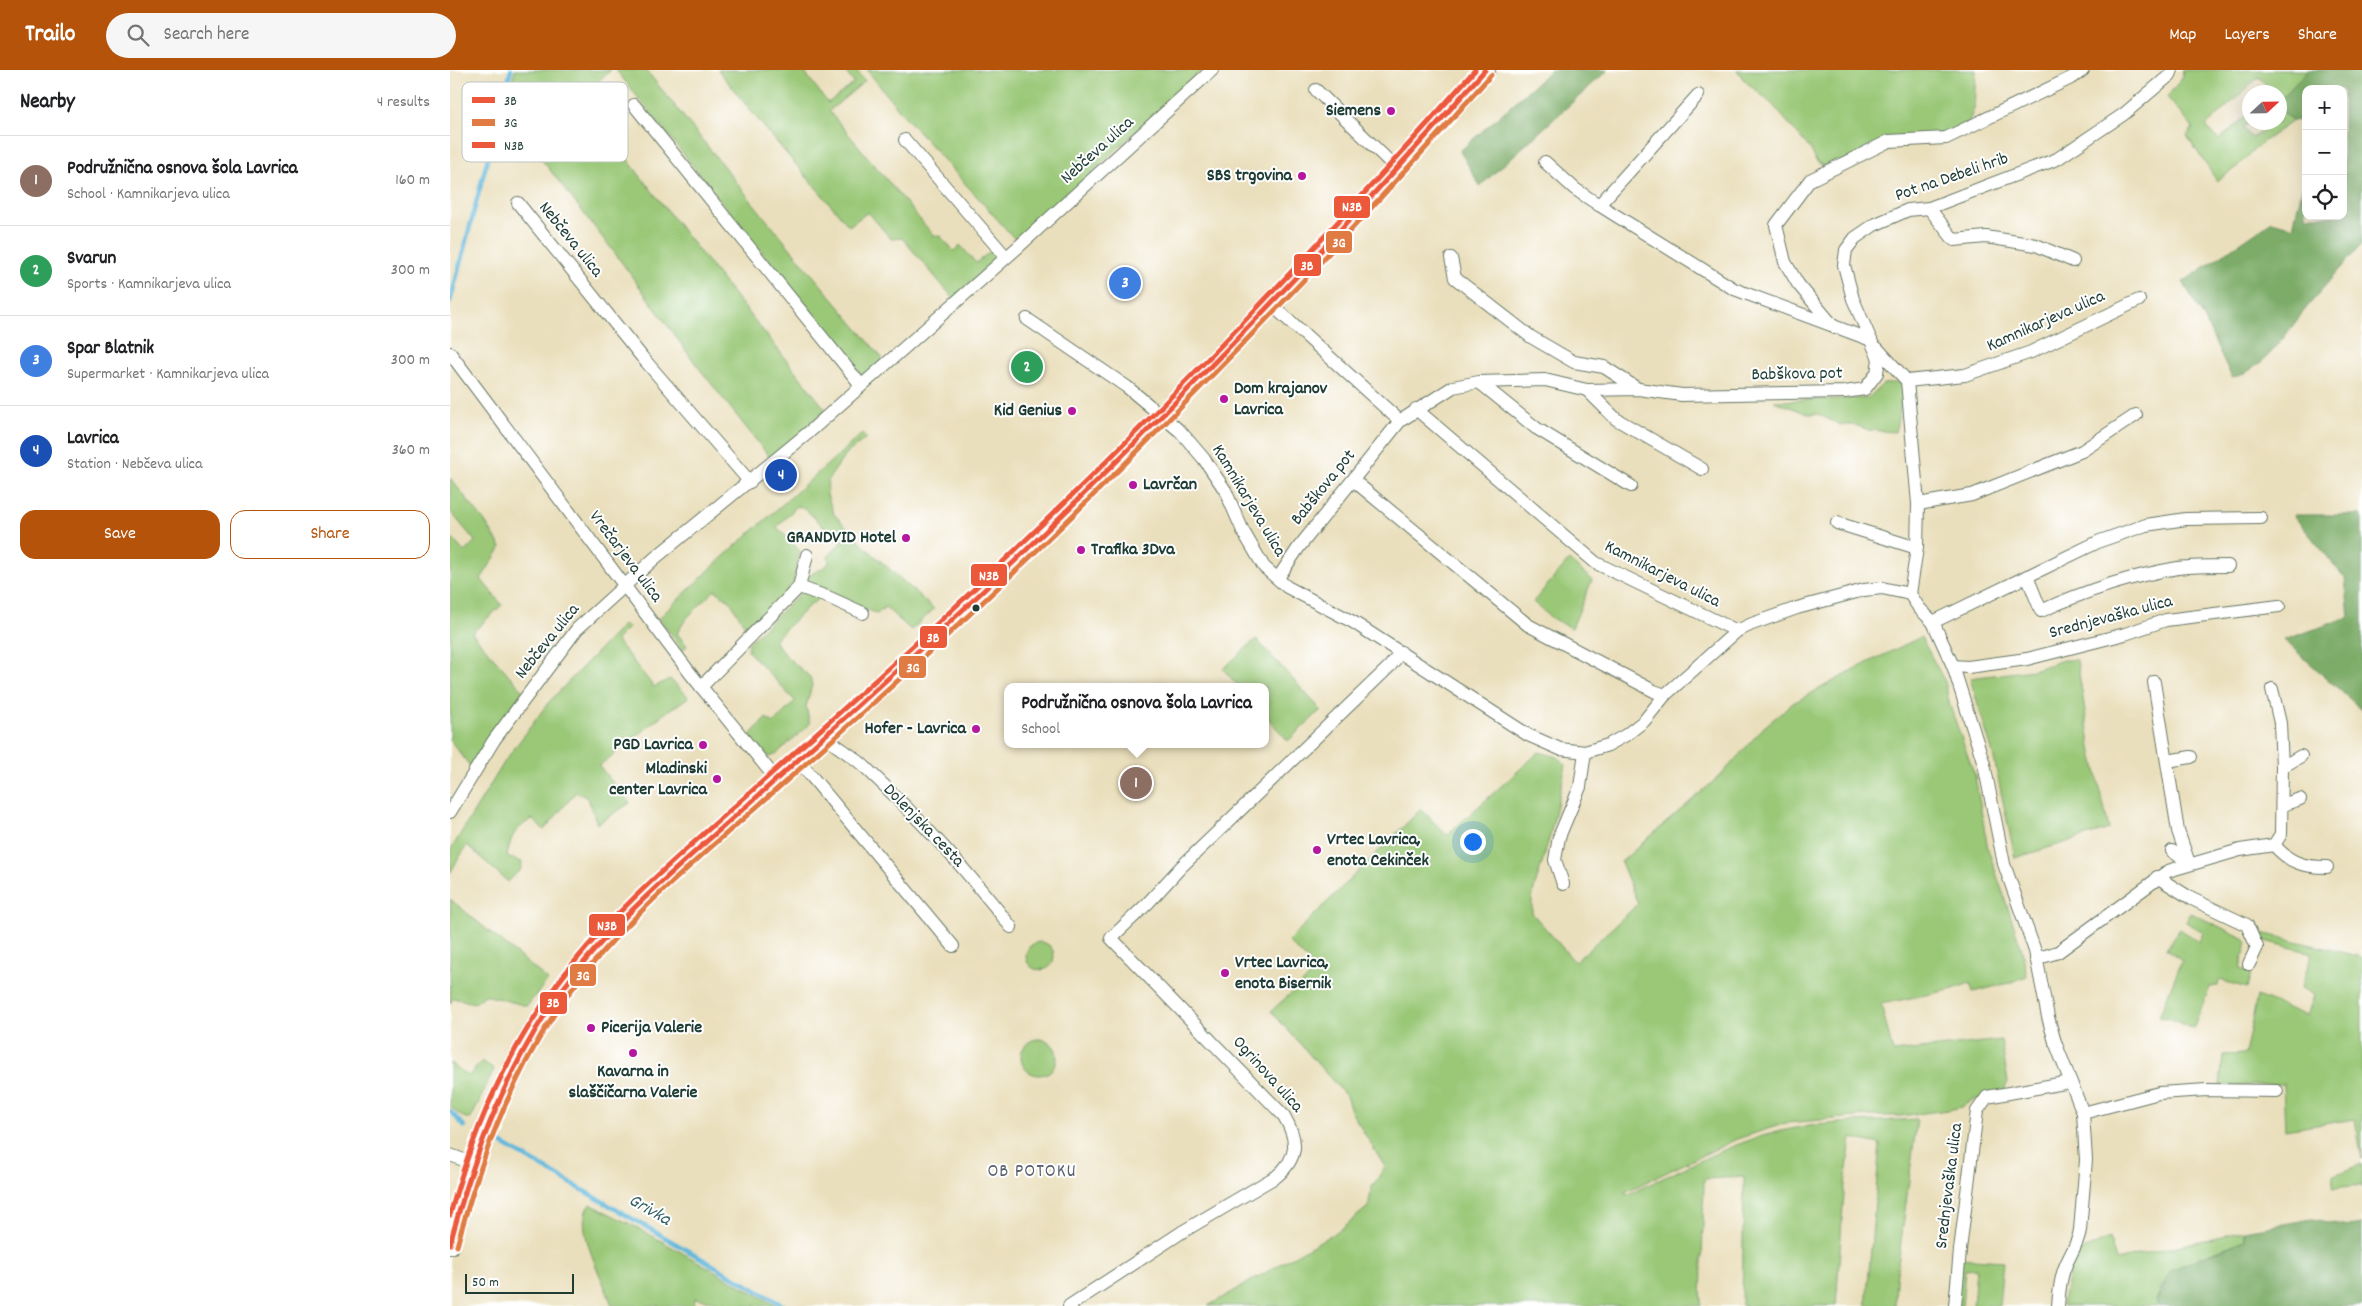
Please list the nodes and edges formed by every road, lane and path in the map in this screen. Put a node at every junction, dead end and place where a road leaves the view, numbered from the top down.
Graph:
1 (1212, 70) edge
2 (1485, 70) edge
3 (2082, 70) edge
4 (2172, 70) edge
5 (1316, 90) dead end
6 (1698, 95) dead end
7 (634, 105) dead end
8 (905, 140) dead end
9 (1545, 162) dead end
10 (1398, 170) junction
11 (518, 203) dead end
12 (1599, 205) junction
13 (1929, 208) junction
14 (1006, 257) junction
15 (1451, 258) dead end
16 (2073, 261) dead end
17 (2139, 300) dead end
18 (1271, 304) junction
19 (1027, 319) dead end
20 (1835, 328) junction
21 (1871, 340) junction
22 (450, 353) edge
23 (1907, 381) junction
24 (1479, 382) junction
25 (861, 385) junction
26 (1638, 389) junction
27 (1587, 390) junction
28 (1416, 410) junction
29 (1163, 416) junction
30 (2136, 416) dead end
31 (1400, 421) junction
32 (1702, 469) dead end
33 (1354, 480) junction
34 (750, 482) junction
35 (1632, 486) dead end
36 (1918, 504) junction
37 (2261, 518) dead end
38 (1837, 523) dead end
39 (1917, 548) junction
40 (807, 555) dead end
41 (2228, 566) dead end
42 (2027, 576) junction
43 (1278, 578) junction
44 (624, 584) junction
45 (799, 587) junction
46 (1910, 594) junction
47 (2279, 606) dead end
48 (863, 613) dead end
49 (1933, 622) junction
50 (1737, 631) junction
51 (1401, 652) junction
52 (1953, 666) junction
53 (2154, 682) dead end
54 (702, 687) junction
55 (2272, 689) dead end
56 (1666, 695) junction
57 (824, 735) junction
58 (1585, 752) junction
59 (2301, 756) dead end
60 (2191, 757) dead end
61 (797, 759) junction
62 (2167, 761) junction
63 (2282, 767) junction
64 (776, 779) junction
65 (2300, 799) dead end
66 (2282, 805) junction
67 (450, 812) edge
68 (2274, 845) junction
69 (2172, 851) dead end
70 (2189, 863) junction
71 (2327, 867) dead end
72 (2157, 877) junction
73 (1563, 884) dead end
74 (1011, 927) dead end
75 (953, 946) dead end
76 (2036, 959) junction
77 (2249, 964) dead end
78 (2070, 1082) junction
79 (2277, 1091) dead end
80 (2083, 1113) junction
81 (450, 1155) edge
82 (472, 1162) junction
83 (450, 1244) edge
84 (1069, 1306) edge
85 (1955, 1306) edge
86 (2058, 1306) edge

1 - 14 street, Nebčeva ulica
2 - 10 main road
3 - 20 street
4 - 13 street, Pot na Debeli hrib
5 - 10 street
6 - 12 street
7 - 25 street
8 - 14 street
9 - 12 street
10 - 18 main road
11 - 34 street, Nebčeva ulica
12 - 20 street
13 - 16 street
13 - 21 street, Pot na Debeli hrib
14 - 25 street, Nebčeva ulica
15 - 26 street, Babškova pot
17 - 23 street, Kamnikarjeva ulica
18 - 29 main road
18 - 31 street
19 - 29 street, Kamnikarjeva ulica
20 - 21 street
21 - 23 street
21 - 26 street, Babškova pot
22 - 44 street, Vrečarjeva ulica
23 - 36 street
24 - 27 street, Babškova pot
24 - 28 street, Babškova pot
24 - 35 street
25 - 34 street, Nebčeva ulica
26 - 27 street, Babškova pot
27 - 32 street
28 - 31 street, Babškova pot
28 - 50 street, Kamnikarjeva ulica
29 - 43 street, Kamnikarjeva ulica
29 - 57 main road
30 - 36 street
31 - 33 street, Babškova pot
33 - 43 street, Babškova pot
33 - 56 street
34 - 44 street, Nebčeva ulica
36 - 39 street
37 - 42 street
38 - 39 street
39 - 46 street
40 - 45 street
41 - 42 street, Srednjevaška ulica
42 - 49 street
43 - 51 street, Kamnikarjeva ulica
44 - 54 street, Vrečarjeva ulica
44 - 67 street, Nebčeva ulica
45 - 48 street
45 - 54 street
46 - 49 street
46 - 50 street, Kamnikarjeva ulica
47 - 52 street, Srednjevaška ulica
49 - 52 street
50 - 56 street, Kamnikarjeva ulica
51 - 58 street, Kamnikarjeva ulica
51 - 84 street, Ogrinova ulica
52 - 76 street
53 - 62 street
54 - 64 street, Vrečarjeva ulica
55 - 63 street
56 - 58 street, Kamnikarjeva ulica
57 - 61 main road
57 - 74 street, Dolenjska cesta
58 - 73 street
59 - 63 street
60 - 62 street
61 - 64 main road
61 - 75 street
62 - 70 street
63 - 66 street
64 - 82 main road
65 - 66 street
66 - 68 street
68 - 70 street
68 - 71 street
69 - 70 street
70 - 72 street
72 - 76 street
72 - 77 street
76 - 78 street
78 - 80 street
78 - 85 street, Srednjevaška ulica
79 - 80 street
80 - 86 street
81 - 82 street
82 - 83 main road

